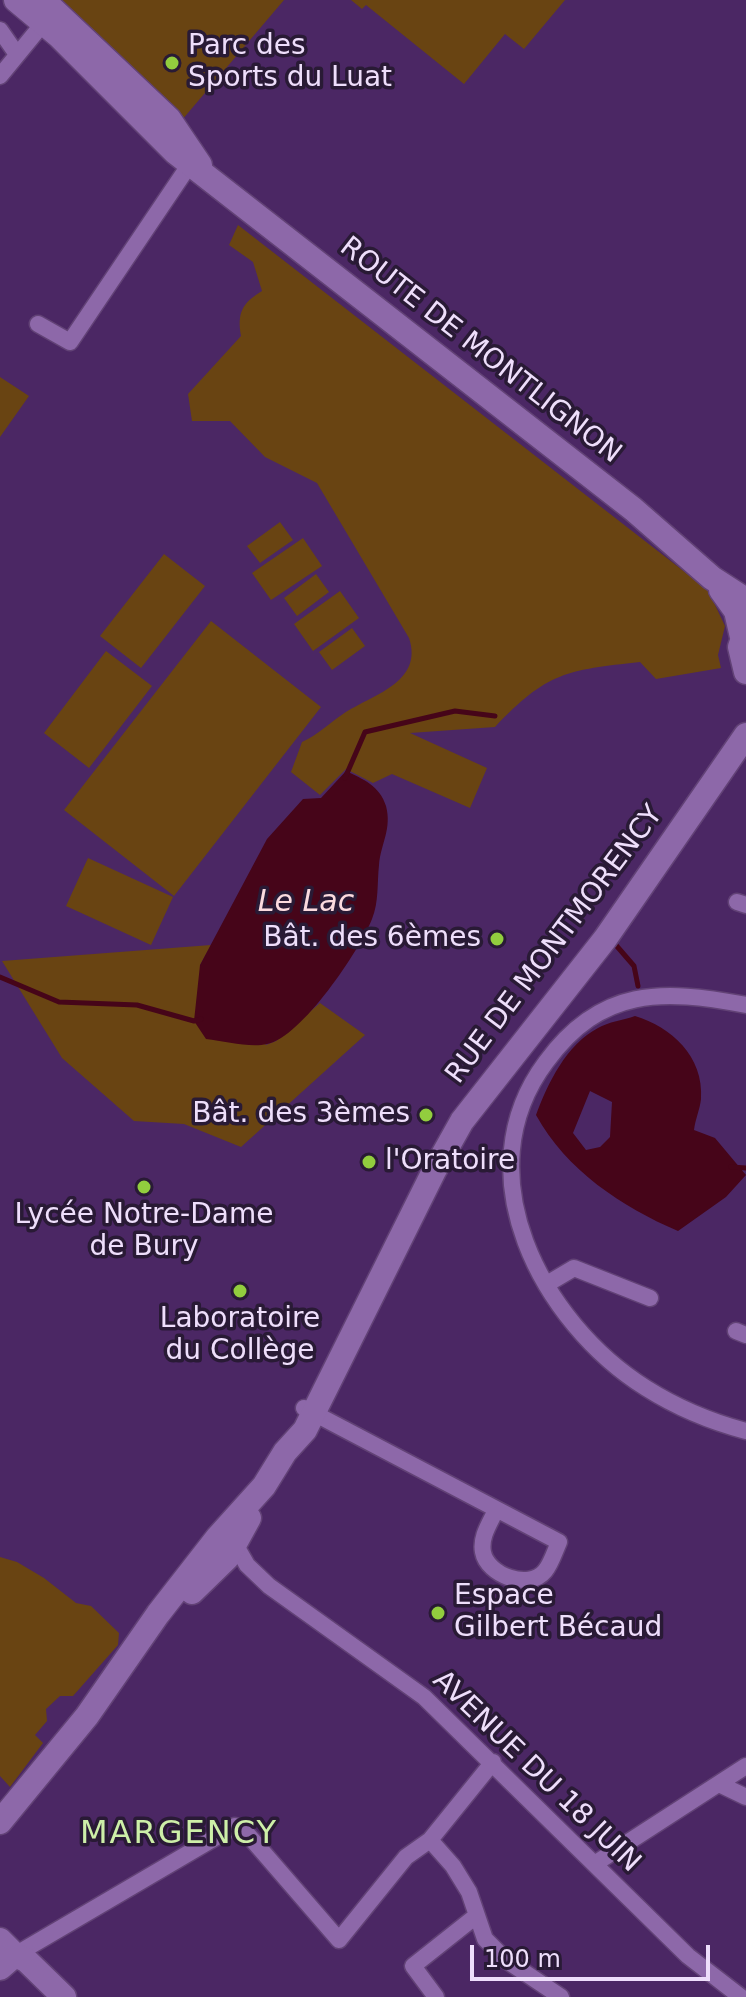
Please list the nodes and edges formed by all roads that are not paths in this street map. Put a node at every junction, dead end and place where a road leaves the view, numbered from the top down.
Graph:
1 (16, 0) edge
2 (47, 11) edge
3 (0, 30) edge
4 (16, 53) junction
5 (0, 76) edge
6 (197, 166) junction
7 (38, 324) dead end
8 (712, 578) junction
9 (746, 600) edge
10 (744, 634) edge
11 (746, 672) edge
12 (746, 713) edge
13 (746, 735) edge
14 (746, 1005) edge
15 (547, 1284) junction
16 (650, 1298) dead end
17 (309, 1411) junction
18 (746, 1431) edge
19 (496, 1510) junction
20 (219, 1550) junction
21 (269, 1586) junction
22 (493, 1762) junction
23 (746, 1766) edge
24 (719, 1784) junction
25 (746, 1797) edge
26 (0, 1822) edge
27 (430, 1840) junction
28 (596, 1863) junction
29 (476, 1916) junction
30 (5, 1954) edge
31 (64, 1997) edge
32 (436, 1997) edge
33 (561, 1997) edge
34 (741, 1997) edge

1 - 2 main road, ROUTE DE MONTLIGNON
2 - 4 street
2 - 6 main road, ROUTE DE MONTLIGNON
3 - 4 street
4 - 5 street
6 - 7 street
6 - 8 main road, ROUTE DE MONTLIGNON
8 - 9 main road, ROUTE DE MONTLIGNON
8 - 10 main road, ROUTE DE MONTLIGNON
10 - 11 main road, ROUTE DE MONTLIGNON
12 - 17 main road
13 - 17 main road, RUE DE MONTMORENCY
14 - 15 street
15 - 16 street
15 - 18 street
17 - 19 street
17 - 20 main road
19 - 19 street
20 - 21 street, AVENUE DU 18 JUIN
20 - 21 street
20 - 26 main road
21 - 22 street, AVENUE DU 18 JUIN
22 - 27 street
22 - 28 street, AVENUE DU 18 JUIN
23 - 24 street
24 - 25 street
24 - 28 street
27 - 29 street
27 - 30 street
28 - 34 street, AVENUE DU 18 JUIN
29 - 32 street
29 - 33 street
30 - 31 main road

